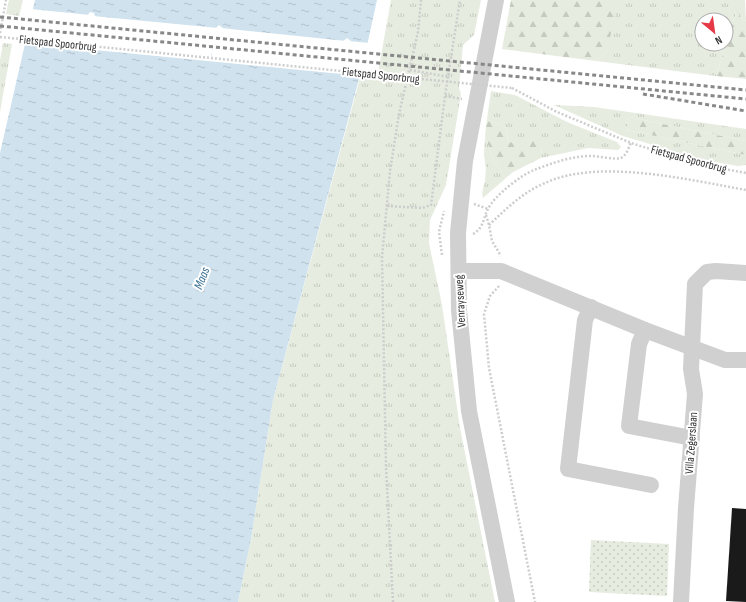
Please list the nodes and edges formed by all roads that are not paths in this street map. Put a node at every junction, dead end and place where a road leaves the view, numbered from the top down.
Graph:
1 (496, 0) edge
2 (459, 271) junction
3 (746, 273) edge
4 (591, 308) junction
5 (645, 330) junction
6 (691, 347) junction
7 (746, 360) edge
8 (692, 438) junction
9 (652, 485) dead end
10 (507, 602) edge
11 (681, 602) edge

1 - 2 street, Venrayseweg
2 - 4 street
2 - 10 street, Venrayseweg
3 - 6 street, Villa Zegerslaan
4 - 5 street
4 - 9 street
5 - 6 street
5 - 8 street
6 - 7 street
6 - 8 street, Villa Zegerslaan
8 - 11 street, Villa Zegerslaan

